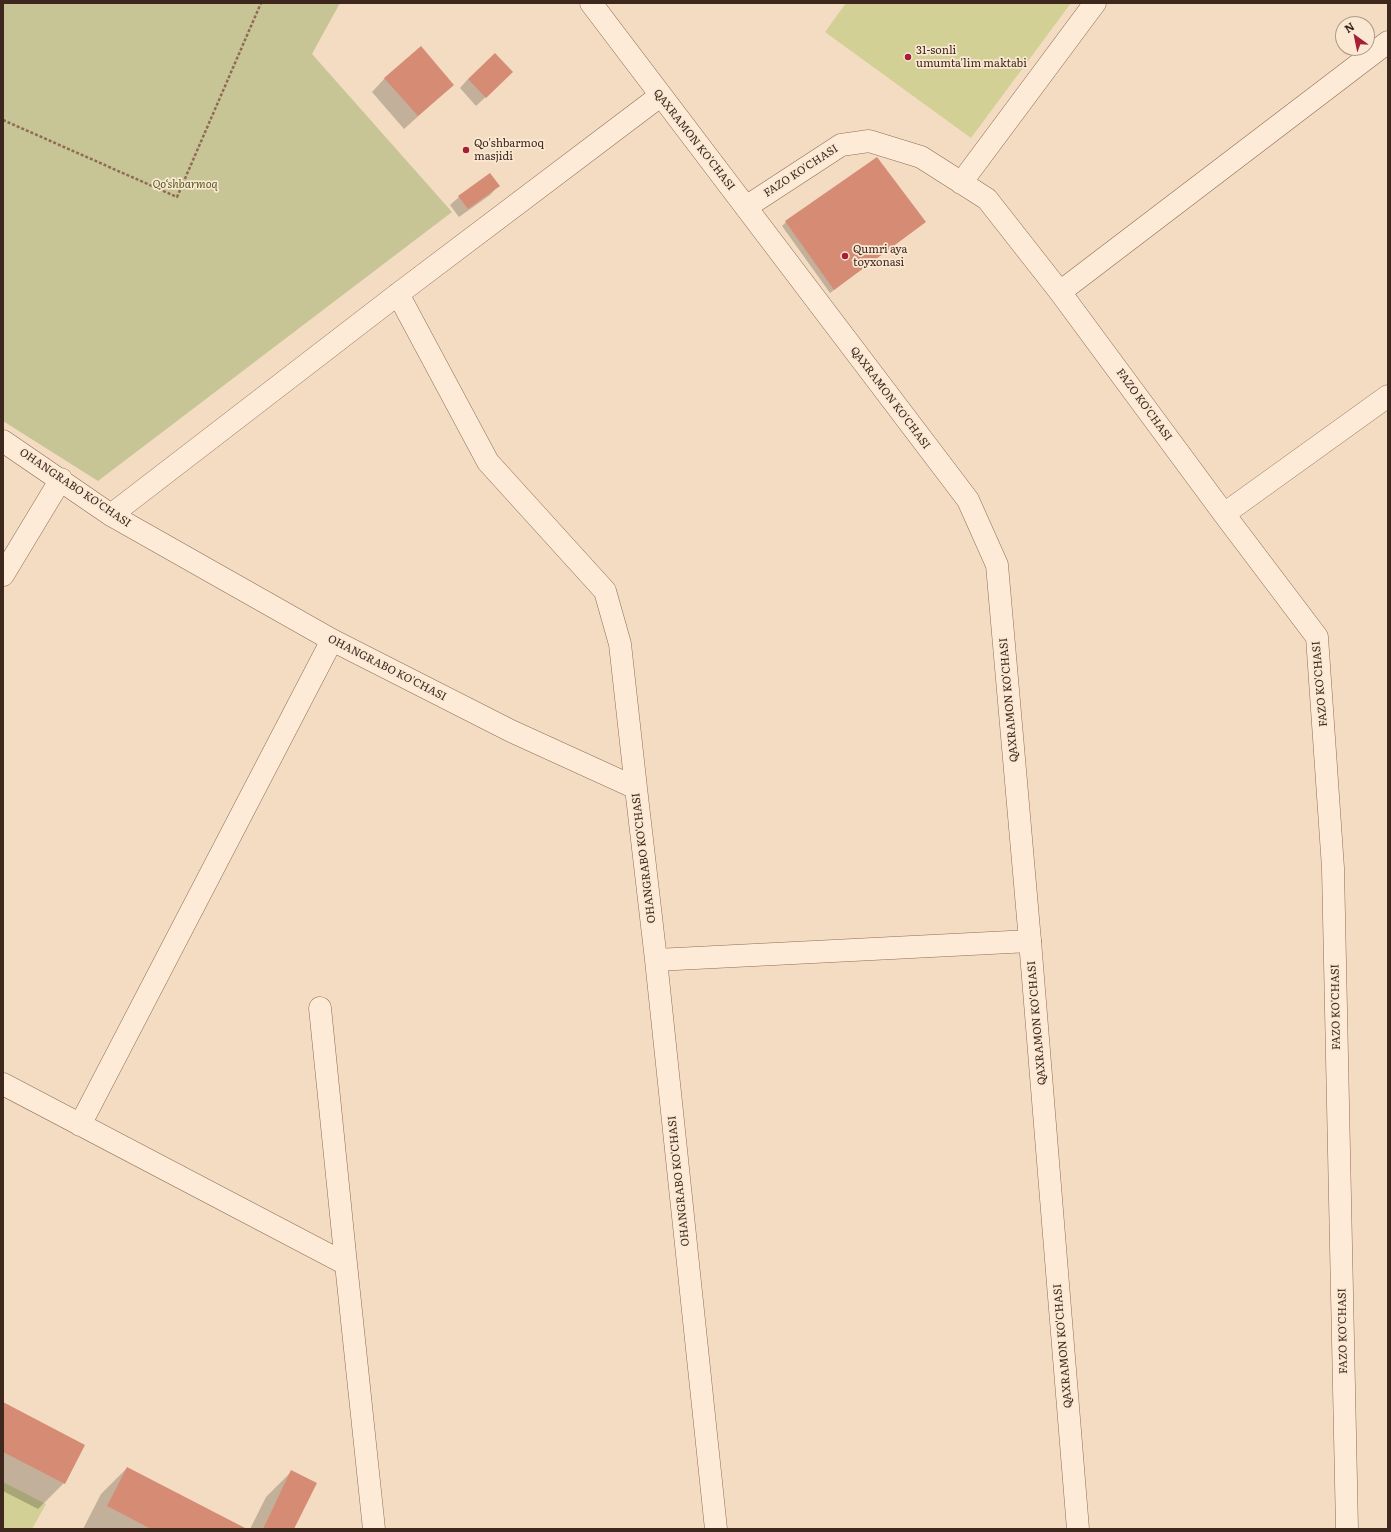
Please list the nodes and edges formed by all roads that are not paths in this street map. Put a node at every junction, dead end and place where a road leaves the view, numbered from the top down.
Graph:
1 (591, 3) edge
2 (1095, 3) edge
3 (1388, 42) edge
4 (660, 96) junction
5 (962, 183) junction
6 (746, 207) junction
7 (1060, 292) junction
8 (398, 294) junction
9 (1388, 396) edge
10 (3, 441) edge
11 (61, 479) junction
12 (1224, 514) junction
13 (111, 515) junction
14 (3, 576) edge
15 (332, 640) junction
16 (636, 788) junction
17 (1030, 941) junction
18 (656, 960) junction
19 (320, 1008) dead end
20 (3, 1084) edge
21 (80, 1125) junction
22 (346, 1264) junction
23 (374, 1529) edge
24 (716, 1529) edge
25 (1078, 1529) edge
26 (1347, 1529) edge

1 - 4 street, QAXRAMON KO'CHASI
2 - 5 street
3 - 7 street
4 - 6 street, QAXRAMON KO'CHASI
4 - 8 street
5 - 6 street, FAZO KO'CHASI
5 - 7 street, FAZO KO'CHASI
6 - 17 street, QAXRAMON KO'CHASI
7 - 12 street, FAZO KO'CHASI
8 - 13 street
8 - 16 street
9 - 12 street
10 - 11 street, OHANGRABO KO'CHASI
11 - 13 street, OHANGRABO KO'CHASI
11 - 14 street
12 - 26 street, FAZO KO'CHASI
13 - 15 street, OHANGRABO KO'CHASI
15 - 16 street, OHANGRABO KO'CHASI
15 - 21 street
16 - 18 street, OHANGRABO KO'CHASI
17 - 18 street
17 - 25 street, QAXRAMON KO'CHASI
18 - 24 street, OHANGRABO KO'CHASI
19 - 22 street
20 - 21 street
21 - 22 street
22 - 23 street

